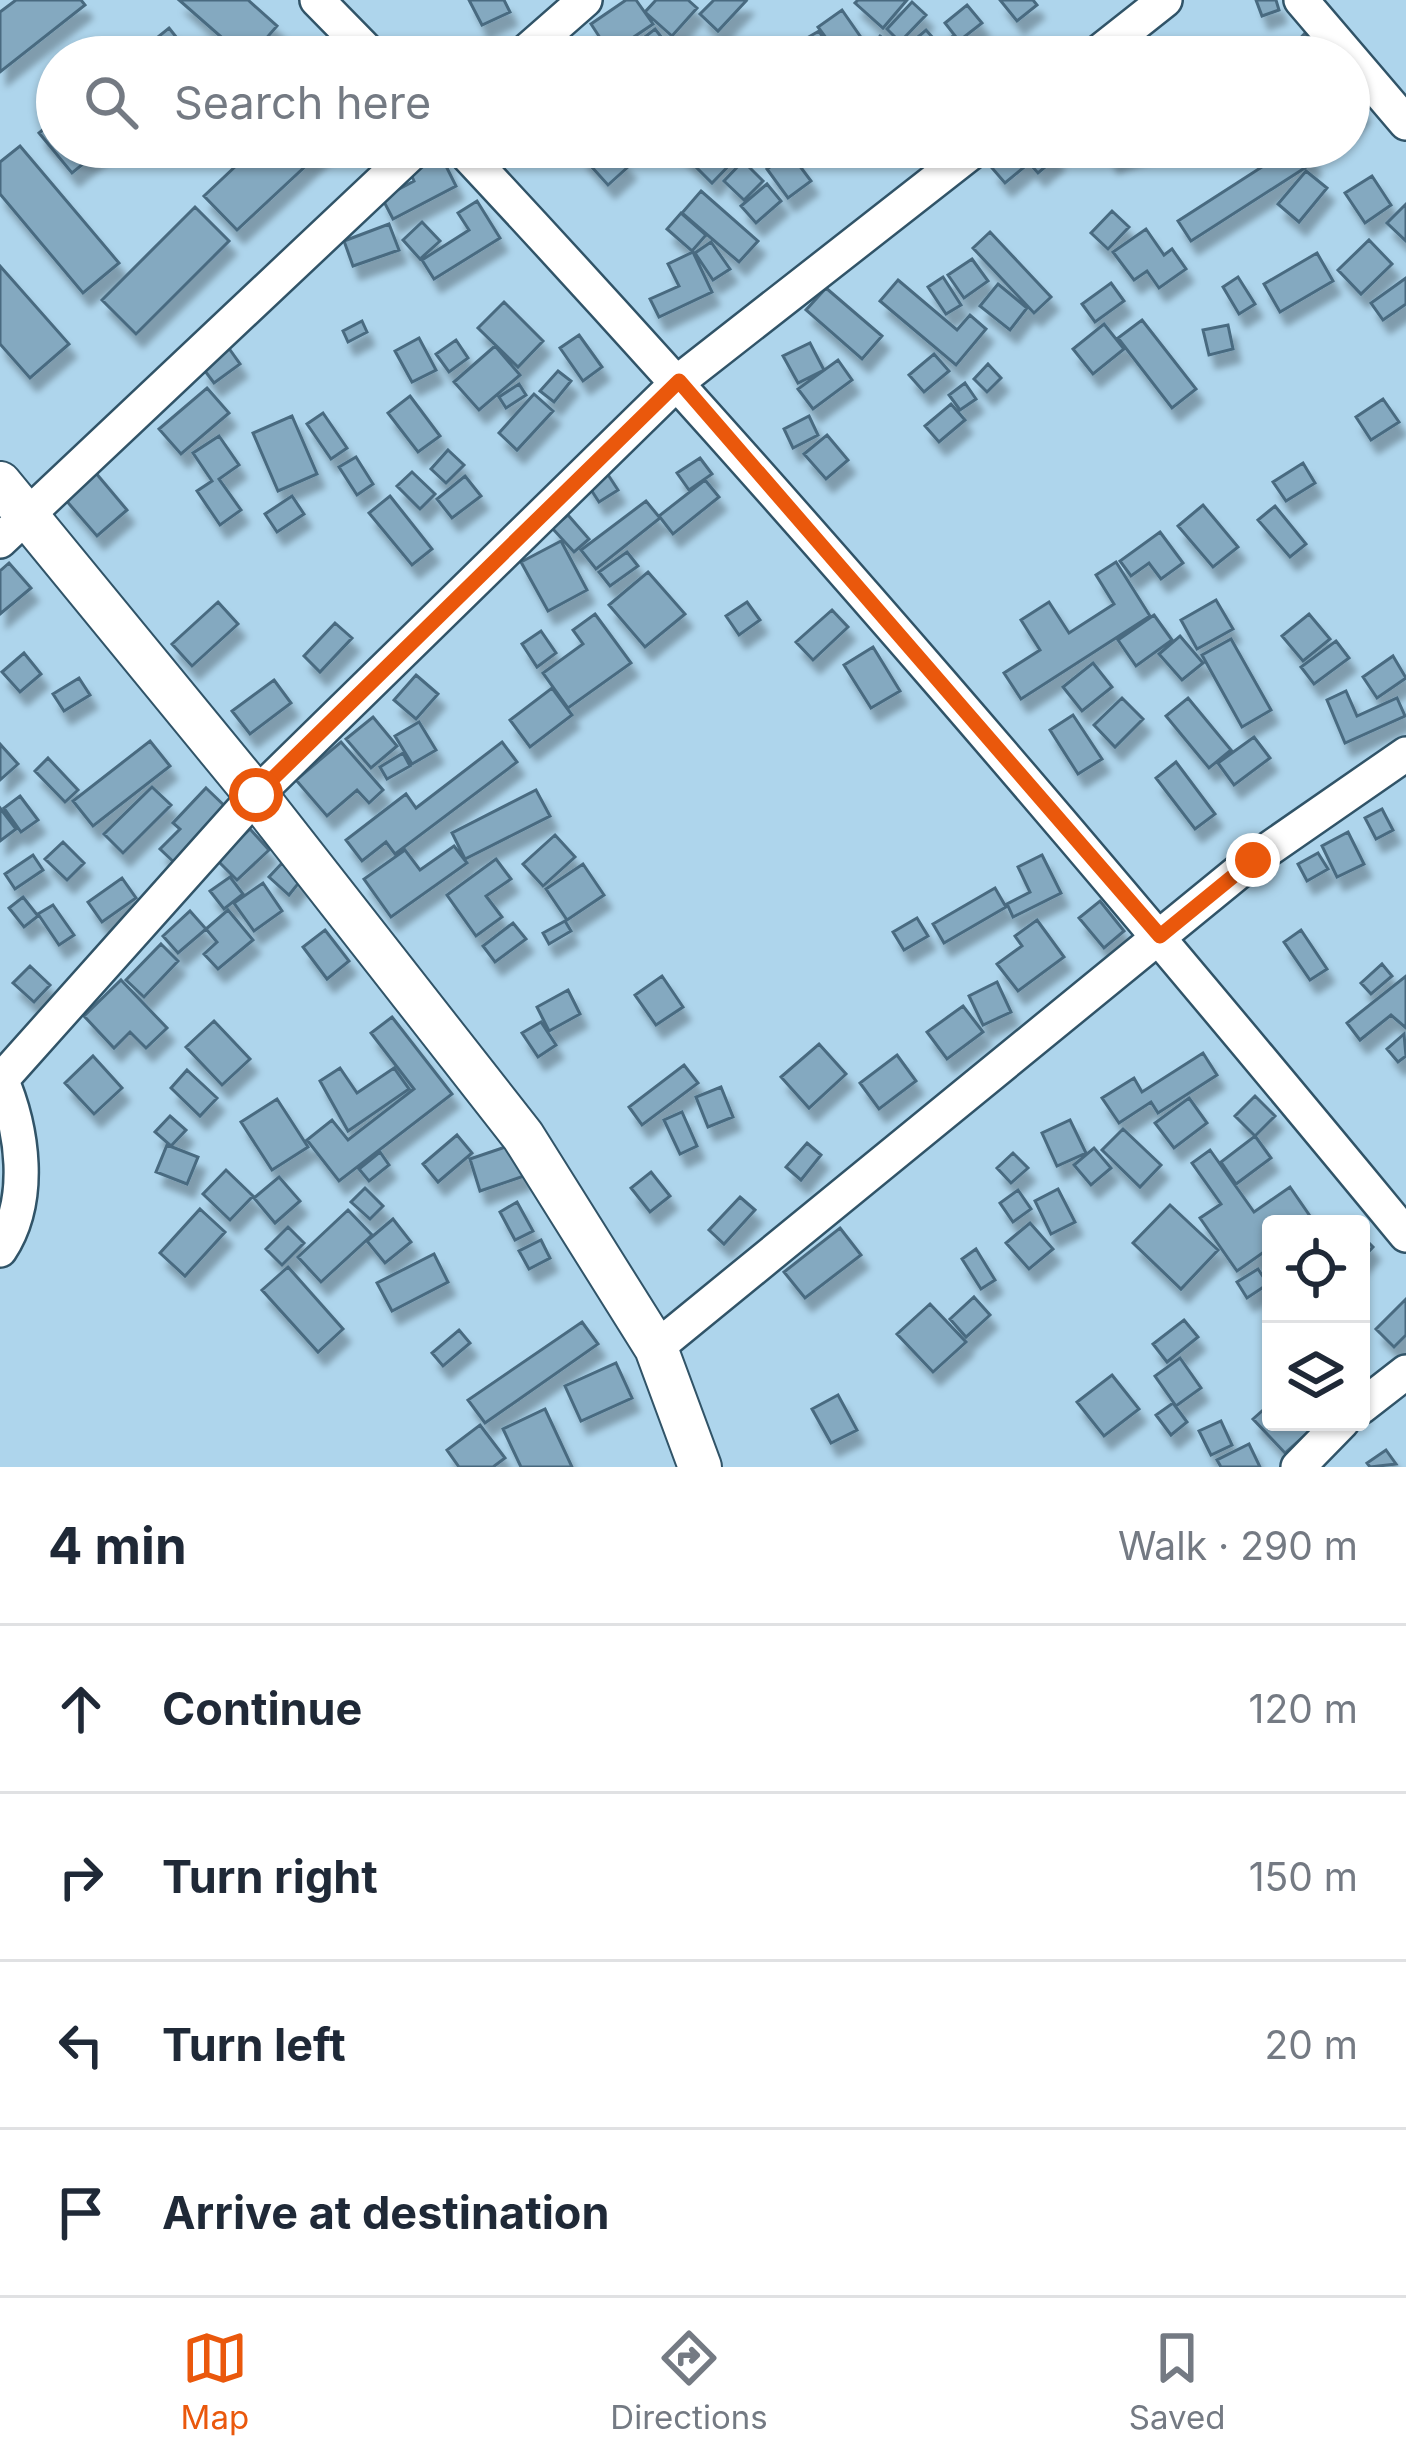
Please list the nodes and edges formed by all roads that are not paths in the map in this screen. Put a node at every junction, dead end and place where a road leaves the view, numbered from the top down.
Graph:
1 (317, 0) edge
2 (585, 0) edge
3 (1166, 0) edge
4 (1300, 0) edge
5 (352, 36) edge
6 (544, 36) edge
7 (1120, 36) edge
8 (1331, 36) edge
9 (1370, 81) edge
10 (1406, 123) edge
11 (395, 168) edge
12 (480, 168) edge
13 (951, 168) edge
14 (679, 381) junction
15 (9, 513) edge
16 (1406, 754) edge
17 (256, 795) junction
18 (1160, 936) junction
19 (1, 1078) edge
20 (1406, 1235) edge
21 (0, 1250) edge
22 (656, 1348) junction
23 (1406, 1372) edge
24 (1370, 1400) edge
25 (1333, 1431) edge
26 (700, 1467) edge
27 (1298, 1467) edge

1 - 5 street
2 - 6 street
3 - 7 street
4 - 8 street
9 - 10 street
11 - 15 street
12 - 14 street
13 - 14 street
14 - 17 street
14 - 18 street
15 - 17 street
16 - 18 street
17 - 19 street
17 - 22 street
18 - 20 street
18 - 22 street
19 - 21 street
22 - 26 street
23 - 24 street
25 - 27 street

